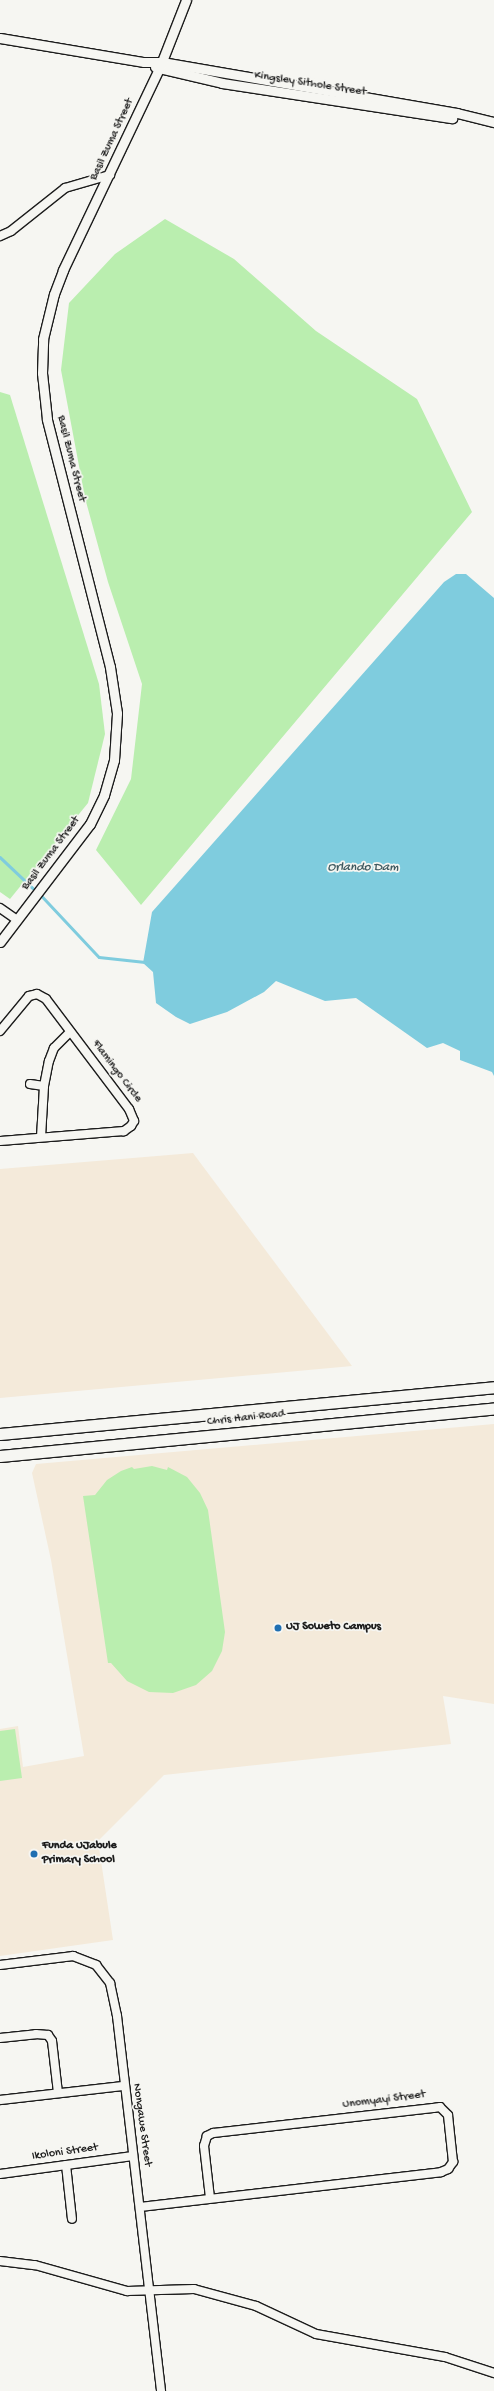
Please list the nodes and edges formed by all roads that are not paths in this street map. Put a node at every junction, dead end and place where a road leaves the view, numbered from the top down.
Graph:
1 (186, 0) edge
2 (0, 38) edge
3 (161, 65) junction
4 (494, 122) edge
5 (110, 175) junction
6 (0, 236) edge
7 (0, 908) edge
8 (17, 920) junction
9 (0, 942) edge
10 (0, 1031) edge
11 (70, 1032) junction
12 (30, 1084) dead end
13 (44, 1086) junction
14 (41, 1138) junction
15 (0, 1141) edge
16 (494, 1387) edge
17 (494, 1408) edge
18 (0, 1434) edge
19 (0, 1456) edge
20 (0, 1965) edge
21 (0, 2038) edge
22 (124, 2086) junction
23 (58, 2093) junction
24 (0, 2100) edge
25 (133, 2156) junction
26 (66, 2165) junction
27 (0, 2174) edge
28 (210, 2198) junction
29 (140, 2207) junction
30 (72, 2219) dead end
31 (0, 2261) edge
32 (148, 2291) junction
33 (494, 2373) edge
34 (161, 2391) edge

1 - 3 street, Basil Zuma Street
2 - 3 street, Kingsley Sithole Street
3 - 4 street, Kingsley Sithole Street
3 - 5 street, Basil Zuma Street
5 - 6 street
5 - 8 street, Basil Zuma Street
7 - 8 street
8 - 9 street, Basil Zuma Street
10 - 11 street, Flamingo Circle
11 - 13 street
11 - 14 street, Flamingo Circle
12 - 13 street
13 - 14 street
14 - 15 street, Flamingo Circle
16 - 18 main road, Chris Hani Road
17 - 19 main road, Chris Hani Road
20 - 22 street, Nongawe Street
21 - 23 street
22 - 23 street
22 - 25 street, Nongawe Street
23 - 24 street
25 - 26 street, Ikoloni Street
25 - 29 street, Nongawe Street
26 - 27 street, Ikoloni Street
26 - 30 street
28 - 28 street, Unomyayi Street
28 - 29 street, Unomyayi Street
29 - 32 street, Nongawe Street
31 - 32 street
32 - 33 street
32 - 34 street, Nongawe Street

